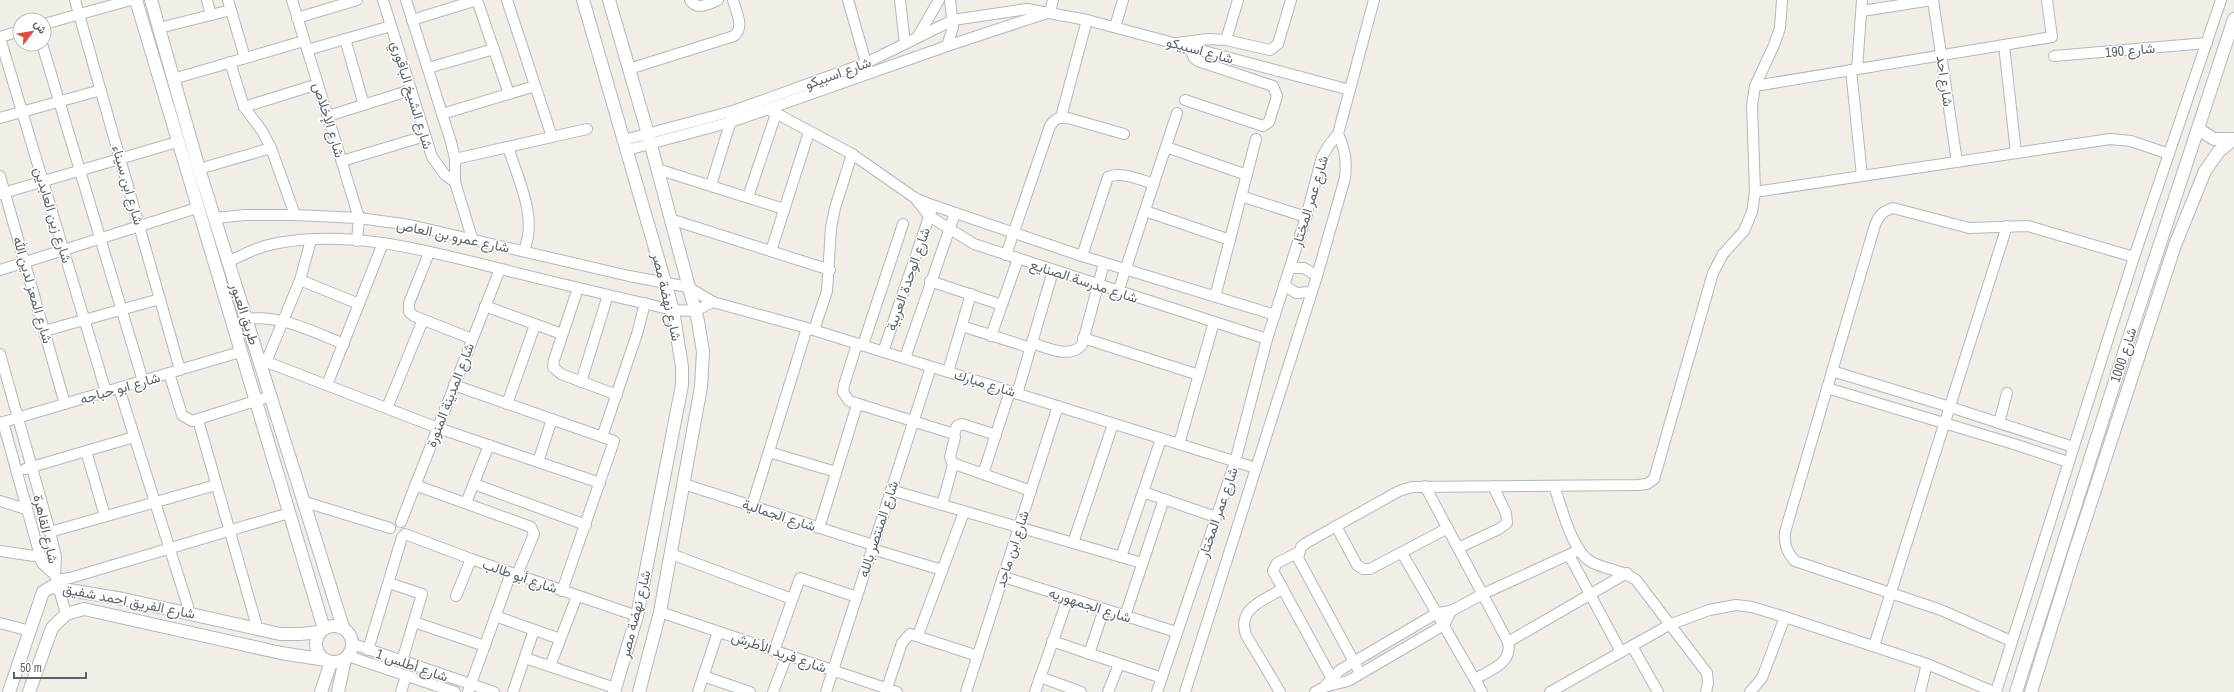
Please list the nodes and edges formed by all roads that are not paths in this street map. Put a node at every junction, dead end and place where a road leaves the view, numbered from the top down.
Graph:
1 (75, 0) edge
2 (131, 0) edge
3 (136, 0) edge
4 (151, 0) edge
5 (207, 0) edge
6 (292, 0) edge
7 (357, 0) edge
8 (383, 0) edge
9 (406, 0) edge
10 (477, 0) edge
11 (507, 0) edge
12 (583, 0) edge
13 (610, 0) edge
14 (690, 0) edge
15 (718, 0) edge
16 (733, 0) edge
17 (848, 0) edge
18 (900, 0) edge
19 (939, 0) edge
20 (950, 0) edge
21 (1053, 0) edge
22 (1124, 0) edge
23 (1238, 0) edge
24 (1291, 0) edge
25 (1374, 0) edge
26 (1782, 0) edge
27 (1862, 0) edge
28 (1933, 0) edge
29 (2047, 0) edge
30 (2221, 0) edge
31 (229, 5) edge
32 (1862, 11) junction
33 (1050, 12) junction
34 (80, 14) junction
35 (211, 15) junction
36 (297, 18) junction
37 (412, 20) junction
38 (953, 20) junction
39 (1087, 20) junction
40 (2234, 20) edge
41 (52, 22) edge
42 (391, 26) junction
43 (1115, 27) junction
44 (159, 28) junction
45 (12, 33) edge
46 (0, 37) edge
47 (917, 38) junction
48 (345, 39) junction
49 (1226, 40) junction
50 (1174, 43) junction
51 (2207, 43) junction
52 (905, 44) junction
53 (306, 45) junction
54 (2004, 45) junction
55 (947, 46) junction
56 (1190, 48) junction
57 (494, 49) junction
58 (44, 52) edge
59 (1941, 55) junction
60 (2054, 56) dead end
61 (245, 58) junction
62 (230, 62) junction
63 (866, 63) junction
64 (428, 68) junction
65 (629, 69) junction
66 (1854, 70) junction
67 (173, 79) junction
68 (318, 84) junction
69 (536, 86) junction
70 (1755, 86) junction
71 (101, 90) junction
72 (411, 90) junction
73 (1350, 90) junction
74 (509, 94) junction
75 (1185, 100) dead end
76 (59, 101) junction
77 (364, 105) junction
78 (244, 107) junction
79 (22, 111) junction
80 (733, 111) junction
81 (772, 112) junction
82 (1177, 113) dead end
83 (442, 114) junction
84 (328, 116) junction
85 (1061, 117) junction
86 (0, 118) edge
87 (731, 122) junction
88 (586, 129) dead end
89 (2198, 129) junction
90 (809, 132) junction
91 (1124, 134) dead end
92 (1338, 134) junction
93 (425, 136) junction
94 (552, 137) junction
95 (649, 138) junction
96 (1256, 139) dead end
97 (2234, 139) edge
98 (178, 142) junction
99 (625, 145) junction
100 (508, 147) junction
101 (1166, 147) junction
102 (271, 148) junction
103 (2016, 153) junction
104 (852, 154) junction
105 (2169, 154) junction
106 (120, 159) junction
107 (455, 159) junction
108 (342, 161) junction
109 (1957, 162) junction
110 (199, 169) junction
111 (657, 169) junction
112 (80, 171) junction
113 (1247, 175) junction
114 (0, 176) edge
115 (1862, 176) junction
116 (43, 181) junction
117 (455, 182) junction
118 (1154, 184) junction
119 (711, 185) junction
120 (1754, 192) junction
121 (2, 194) edge
122 (1242, 196) junction
123 (748, 197) junction
124 (915, 198) junction
125 (932, 205) junction
126 (197, 208) junction
127 (784, 209) junction
128 (1145, 211) junction
129 (955, 213) junction
130 (295, 215) junction
131 (929, 216) junction
132 (1306, 217) junction
133 (215, 218) junction
134 (359, 218) junction
135 (670, 219) junction
136 (904, 224) dead end
137 (139, 226) junction
138 (2006, 226) junction
139 (948, 229) junction
140 (1013, 233) junction
141 (100, 238) junction
142 (472, 238) junction
143 (311, 240) junction
144 (1230, 240) junction
145 (357, 241) junction
146 (383, 244) junction
147 (64, 250) junction
148 (524, 250) junction
149 (771, 251) junction
150 (429, 252) junction
151 (1006, 255) junction
152 (1082, 256) junction
153 (2134, 257) junction
154 (1018, 259) junction
155 (25, 262) junction
156 (228, 262) junction
157 (1104, 263) junction
158 (1290, 268) junction
159 (500, 269) junction
160 (1125, 269) junction
161 (0, 270) edge
162 (830, 270) junction
163 (1053, 271) junction
164 (1317, 276) junction
165 (300, 280) junction
166 (930, 281) junction
167 (666, 283) junction
168 (1284, 285) junction
169 (1098, 286) junction
170 (688, 287) junction
171 (578, 288) junction
172 (1118, 292) junction
173 (1312, 292) junction
174 (971, 294) junction
175 (608, 295) junction
176 (1215, 296) junction
177 (160, 299) junction
178 (713, 302) junction
179 (645, 303) junction
180 (359, 304) junction
181 (1002, 304) junction
182 (485, 306) junction
183 (122, 309) junction
184 (674, 310) junction
185 (695, 311) junction
186 (1275, 315) junction
187 (246, 318) junction
188 (85, 320) junction
189 (423, 320) junction
190 (281, 321) junction
191 (1214, 322) junction
192 (535, 325) junction
193 (962, 326) junction
194 (810, 329) junction
195 (44, 331) junction
196 (562, 334) junction
197 (992, 336) junction
198 (472, 338) junction
199 (1083, 338) junction
200 (1267, 339) junction
201 (344, 344) junction
202 (860, 345) junction
203 (1031, 346) junction
204 (240, 352) junction
205 (883, 352) junction
206 (0, 354) edge
207 (904, 358) junction
208 (262, 360) junction
209 (930, 367) junction
210 (180, 370) junction
211 (1832, 371) junction
212 (948, 372) junction
213 (169, 373) junction
214 (1199, 375) junction
215 (143, 381) junction
216 (581, 382) junction
217 (327, 385) junction
218 (454, 385) junction
219 (119, 388) junction
220 (1827, 388) junction
221 (106, 392) junction
222 (1013, 392) junction
223 (2008, 393) dead end
224 (617, 395) junction
225 (271, 396) junction
226 (255, 401) junction
227 (65, 404) junction
228 (507, 404) junction
229 (857, 404) junction
230 (1058, 406) junction
231 (1950, 407) junction
232 (387, 408) junction
233 (18, 418) junction
234 (552, 419) junction
235 (198, 420) junction
236 (913, 421) junction
237 (2, 422) edge
238 (1945, 423) junction
239 (1999, 423) junction
240 (1113, 424) junction
241 (438, 428) junction
242 (2018, 429) junction
243 (954, 434) junction
244 (996, 435) junction
245 (134, 437) junction
246 (602, 437) junction
247 (1160, 439) junction
248 (1179, 444) junction
249 (2014, 444) junction
250 (489, 445) junction
251 (2073, 447) junction
252 (86, 451) junction
253 (768, 452) junction
254 (538, 462) junction
255 (1235, 462) junction
256 (2068, 462) junction
257 (952, 463) junction
258 (31, 467) junction
259 (1256, 468) junction
260 (16, 472) junction
261 (836, 472) junction
262 (983, 474) junction
263 (600, 483) junction
264 (474, 484) junction
265 (684, 484) junction
266 (216, 485) junction
267 (415, 485) junction
268 (1425, 486) junction
269 (1493, 486) junction
270 (1554, 486) junction
271 (891, 490) junction
272 (1031, 491) junction
273 (1143, 492) junction
274 (1164, 499) junction
275 (0, 501) edge
276 (155, 502) junction
277 (305, 502) junction
278 (466, 503) junction
279 (942, 505) junction
280 (752, 506) junction
281 (26, 508) junction
282 (964, 512) junction
283 (289, 514) junction
284 (105, 516) junction
285 (1216, 517) junction
286 (401, 522) junction
287 (586, 525) junction
288 (1336, 526) junction
289 (390, 528) junction
290 (819, 528) junction
291 (1019, 528) junction
292 (1448, 528) junction
293 (230, 531) junction
294 (50, 532) junction
295 (403, 535) junction
296 (1073, 543) junction
297 (873, 547) junction
298 (1458, 548) junction
299 (170, 549) junction
300 (1579, 550) junction
301 (0, 551) edge
302 (1299, 552) junction
303 (1402, 553) junction
304 (671, 554) junction
305 (1569, 555) junction
306 (41, 557) junction
307 (1121, 557) junction
308 (471, 559) junction
309 (1142, 564) junction
310 (942, 570) junction
311 (1627, 573) junction
312 (514, 574) junction
313 (1004, 577) junction
314 (57, 581) junction
315 (389, 584) junction
316 (1282, 589) junction
317 (562, 591) junction
318 (1483, 594) junction
319 (1590, 594) junction
320 (1892, 594) junction
321 (456, 596) dead end
322 (577, 596) junction
323 (857, 597) junction
324 (1068, 598) junction
325 (792, 599) junction
326 (1104, 609) junction
327 (660, 612) junction
328 (1451, 612) junction
329 (190, 613) junction
330 (1437, 613) junction
331 (66, 614) junction
332 (495, 616) junction
333 (637, 616) junction
334 (1125, 616) junction
335 (1785, 617) junction
336 (0, 622) edge
337 (414, 622) junction
338 (1444, 624) junction
339 (1670, 625) junction
340 (343, 628) junction
341 (258, 630) junction
342 (322, 630) junction
343 (534, 630) junction
344 (30, 631) junction
345 (718, 632) junction
346 (1176, 632) junction
347 (918, 635) junction
348 (560, 639) junction
349 (1052, 641) junction
350 (2011, 641) junction
351 (1508, 642) junction
352 (353, 644) junction
353 (485, 646) junction
354 (1632, 646) junction
355 (1874, 646) junction
356 (368, 650) junction
357 (774, 651) junction
358 (1621, 652) junction
359 (1089, 654) junction
360 (787, 655) junction
361 (978, 656) junction
362 (346, 658) junction
363 (525, 658) junction
364 (328, 661) junction
365 (402, 661) junction
366 (1354, 662) junction
367 (1119, 664) junction
368 (1927, 664) junction
369 (550, 666) junction
370 (833, 670) junction
371 (1360, 673) junction
372 (406, 676) junction
373 (703, 676) junction
374 (1040, 677) junction
375 (1332, 677) junction
376 (1162, 678) junction
377 (1475, 679) junction
378 (470, 688) edge
379 (887, 688) junction
380 (732, 689) edge
381 (1320, 689) edge
382 (615, 690) edge
383 (642, 691) edge
384 (1276, 691) edge
385 (9, 692) edge
386 (29, 692) edge
387 (321, 692) edge
388 (338, 692) edge
389 (401, 692) edge
390 (455, 692) edge
391 (494, 692) edge
392 (513, 692) edge
393 (698, 692) edge
394 (750, 692) edge
395 (774, 692) edge
396 (826, 692) edge
397 (897, 692) edge
398 (966, 692) edge
399 (1035, 692) edge
400 (1080, 692) edge
401 (1108, 692) edge
402 (1157, 692) edge
403 (1185, 692) edge
404 (1482, 692) edge
405 (1550, 692) edge
406 (1658, 692) edge
407 (1706, 692) edge
408 (1750, 692) edge
409 (1920, 692) edge
410 (1995, 692) edge
411 (2016, 692) edge
412 (2031, 692) edge

1 - 34 street, شارع ابن سيناء
2 - 34 street
3 - 98 street, طريق العبور
4 - 44 street, طريق العبور
5 - 35 street
6 - 36 street, شارع الإخلاص
7 - 36 street
8 - 42 street, شارع الشيخ الباقوري
9 - 37 street, شارع الشيخ الباقوري
10 - 37 street
10 - 57 street
11 - 69 street
12 - 99 street, شارع نهضة مصر
13 - 65 street, شارع نهضة مصر
14 - 15 street
16 - 65 street
17 - 63 street
18 - 52 street
19 - 47 street
20 - 38 street
21 - 33 street
22 - 43 street
23 - 49 street
24 - 49 street
25 - 73 street
26 - 70 street
27 - 32 street
28 - 32 street
28 - 59 street, شارع احد
29 - 54 street
30 - 51 street
31 - 35 street
31 - 61 street
32 - 66 street
33 - 38 street, شارع اسبيكو
33 - 39 street, شارع اسبيكو
33 - 55 street, شارع اسبيكو
34 - 41 street
34 - 71 street, شارع ابن سيناء
35 - 44 street
36 - 53 street, شارع الإخلاص
37 - 64 street, شارع الشيخ الباقوري
38 - 47 street, شارع اسبيكو
38 - 55 street
39 - 43 street, شارع اسبيكو
39 - 85 street
40 - 89 street, شارع 1000
42 - 48 street
42 - 72 street, شارع الشيخ الباقوري
43 - 50 street, شارع اسبيكو
44 - 67 street, طريق العبور
45 - 46 street
46 - 79 street, شارع زين العابدين
47 - 52 street, شارع اسبيكو
48 - 53 street
48 - 77 street
49 - 50 street
50 - 56 street, شارع اسبيكو
51 - 60 street, شارع 190
51 - 105 street
52 - 63 street, شارع اسبيكو
53 - 61 street
53 - 68 street, شارع الإخلاص
54 - 59 street
54 - 103 street
55 - 81 street, شارع اسبيكو
56 - 73 street, شارع اسبيكو
56 - 75 street
57 - 64 street
57 - 74 street
58 - 76 street
59 - 66 street
59 - 109 street, شارع احد
61 - 62 street
62 - 67 street
62 - 78 street
63 - 80 street, شارع اسبيكو
64 - 83 street, شارع الشيخ الباقوري
65 - 95 street, شارع نهضة مصر
66 - 70 street
66 - 115 street
67 - 110 street, طريق العبور
68 - 78 street
68 - 84 street, شارع الإخلاص
69 - 74 street
69 - 94 street
70 - 120 street
71 - 76 street
71 - 106 street, شارع ابن سيناء
72 - 77 street
72 - 93 street, شارع الشيخ الباقوري
73 - 92 street
74 - 83 street
76 - 79 street
76 - 112 street
77 - 84 street
78 - 102 street
79 - 86 street
79 - 116 street, شارع زين العابدين
80 - 87 street
80 - 95 street, شارع اسبيكو
81 - 87 street, شارع اسبيكو
81 - 90 street, شارع مدرسة الصنايع
81 - 123 street
82 - 101 street
83 - 107 street, شارع الشيخ الباقوري
84 - 108 street, شارع الإخلاص
85 - 91 street
85 - 140 street
87 - 95 street, شارع اسبيكو
87 - 119 street
88 - 94 street
89 - 97 street
89 - 411 street, شارع 1000
90 - 104 street, شارع مدرسة الصنايع
90 - 127 street
92 - 132 street, شارع عمر المختار
92 - 164 street, شارع عمر المختار
93 - 108 street
93 - 117 street, شارع الشيخ الباقوري
94 - 100 street
95 - 99 street, شارع اسبيكو
95 - 111 street, شارع نهضة مصر
96 - 113 street
97 - 412 street, شارع 1000
98 - 106 street
98 - 126 street, طريق العبور
99 - 167 street, شارع نهضة مصر
100 - 107 street
100 - 148 street
101 - 113 street
101 - 118 street
102 - 110 street
102 - 130 street
103 - 105 street
103 - 109 street
104 - 124 street, شارع مدرسة الصنايع
104 - 162 street
105 - 153 street
106 - 112 street
106 - 137 street, شارع ابن سيناء
107 - 117 street, شارع الشيخ الباقوري
108 - 134 street, شارع الإخلاص
109 - 115 street
110 - 133 street, طريق العبور
111 - 119 street
111 - 135 street, شارع نهضة مصر
112 - 116 street
112 - 141 street
113 - 122 street
114 - 121 street, شارع المعز لدين الله
115 - 120 street
116 - 121 street
116 - 147 street, شارع زين العابدين
117 - 142 street, شارع الشيخ الباقوري
118 - 128 street
118 - 152 street
119 - 123 street
120 - 270 street
121 - 155 street, شارع المعز لدين الله
122 - 132 street
122 - 144 street
123 - 127 street
124 - 125 street, شارع مدرسة الصنايع
124 - 131 street, شارع مدرسة الصنايع
125 - 129 street, شارع مدرسة الصنايع
125 - 131 street, شارع الوحدة العربية
126 - 137 street
126 - 204 street, طريق العبور
127 - 149 street
128 - 144 street
128 - 160 street
129 - 139 street, شارع الوحدة العربية
129 - 140 street, شارع مدرسة الصنايع
130 - 133 street, شارع عمرو بن العاص
130 - 134 street, شارع عمرو بن العاص
131 - 139 street, شارع مدرسة الصنايع
131 - 205 street, شارع الوحدة العربية
132 - 158 street, شارع عمر المختار
133 - 156 street, طريق العبور
134 - 142 street, شارع عمرو بن العاص
134 - 145 street, شارع الإخلاص
135 - 149 street
135 - 170 street, شارع نهضة مصر
136 - 202 street
137 - 141 street
137 - 177 street, شارع ابن سيناء
138 - 153 street
138 - 211 street
138 - 231 street
139 - 151 street, شارع مدرسة الصنايع
139 - 166 street, شارع الوحدة العربية
140 - 151 street
140 - 152 street, شارع مدرسة الصنايع
141 - 147 street
141 - 183 street
142 - 148 street, شارع عمرو بن العاص
143 - 145 street, شارع عمرو بن العاص
143 - 156 street, شارع عمرو بن العاص
143 - 165 street
144 - 176 street
145 - 146 street, شارع عمرو بن العاص
146 - 150 street, شارع عمرو بن العاص
146 - 180 street
147 - 155 street
147 - 188 street, شارع زين العابدين
148 - 167 street, شارع عمرو بن العاص
149 - 162 street
150 - 159 street, شارع عمرو بن العاص
150 - 189 street
151 - 154 street, شارع مدرسة الصنايع
152 - 157 street, شارع مدرسة الصنايع
153 - 251 street
154 - 163 street, شارع مدرسة الصنايع
154 - 181 street
155 - 161 street
155 - 195 street, شارع المعز لدين الله
156 - 187 street, طريق العبور
157 - 160 street, شارع مدرسة الصنايع
157 - 169 street
158 - 164 street
158 - 168 street, شارع عمر المختار
159 - 171 street, شارع عمرو بن العاص
159 - 182 street, شارع المدينة المنورة
160 - 172 street
160 - 176 street, شارع مدرسة الصنايع
162 - 194 street
163 - 169 street, شارع مدرسة الصنايع
163 - 203 street
164 - 173 street, شارع عمر المختار
165 - 180 street
165 - 190 street
166 - 174 street
166 - 207 street, شارع الوحدة العربية
167 - 170 street, شارع عمرو بن العاص
167 - 184 street, شارع نهضة مصر
168 - 173 street
168 - 186 street, شارع عمر المختار
169 - 172 street, شارع مدرسة الصنايع
169 - 199 street
170 - 178 street, شارع مبارك
170 - 185 street, شارع نهضة مصر
171 - 175 street, شارع عمرو بن العاص
171 - 196 street
172 - 191 street, شارع مدرسة الصنايع
173 - 259 street, شارع عمر المختار
174 - 181 street
174 - 193 street
175 - 179 street, شارع عمرو بن العاص
175 - 216 street
176 - 186 street, شارع مدرسة الصنايع
177 - 183 street
177 - 210 street, شارع ابن سيناء
178 - 185 street
178 - 194 street, شارع مبارك
179 - 184 street, شارع عمرو بن العاص
179 - 224 street
180 - 201 street
181 - 197 street
182 - 192 street
182 - 198 street, شارع المدينة المنورة
183 - 188 street
183 - 215 street
184 - 185 street, شارع عمرو بن العاص
184 - 333 street, شارع نهضة مصر
185 - 265 street, شارع نهضة مصر
186 - 200 street, شارع عمر المختار
187 - 190 street
187 - 208 street, طريق العبور
188 - 195 street
188 - 221 street, شارع زين العابدين
189 - 198 street
189 - 232 street
190 - 201 street
190 - 208 street
191 - 200 street, شارع مدرسة الصنايع
191 - 214 street
192 - 196 street
192 - 228 street
193 - 197 street
193 - 212 street
194 - 202 street, شارع مبارك
194 - 253 street
195 - 227 street, شارع المعز لدين الله
196 - 216 street
197 - 203 street
198 - 218 street, شارع المدينة المنورة
199 - 203 street
199 - 214 street
200 - 255 street, شارع عمر المختار
201 - 217 street
202 - 205 street, شارع مبارك
202 - 229 street
203 - 222 street
204 - 210 street, شارع ابو حباجه
204 - 226 street, طريق العبور
205 - 207 street, شارع مبارك
206 - 233 street, شارع القاهرة
207 - 209 street, شارع مبارك
208 - 217 street
208 - 225 street, طريق العبور
209 - 212 street, شارع مبارك
209 - 236 street, شارع المنتصر بالله
210 - 213 street, شارع ابو حباجه
211 - 220 street
211 - 231 street
212 - 222 street, شارع مبارك
213 - 215 street, شارع ابو حباجه
213 - 235 street
214 - 248 street
215 - 219 street, شارع ابو حباجه
216 - 224 street
217 - 232 street
218 - 228 street
218 - 241 street, شارع المدينة المنورة
219 - 221 street, شارع ابو حباجه
219 - 245 street
220 - 238 street
220 - 320 street
221 - 227 street, شارع ابو حباجه
222 - 230 street, شارع مبارك
222 - 244 street
223 - 239 street
224 - 246 street
225 - 226 street
225 - 277 street, طريق العبور
226 - 235 street
226 - 283 street, طريق العبور
227 - 233 street, شارع ابو حباجه
228 - 234 street
229 - 236 street
229 - 261 street
230 - 240 street, شارع مبارك
230 - 272 street, شارع ابن ماجد
231 - 238 street
231 - 239 street
232 - 241 street
233 - 237 street, شارع ابو حباجه
233 - 258 street, شارع القاهرة
234 - 246 street
234 - 254 street
235 - 266 street
236 - 243 street
236 - 271 street, شارع المنتصر بالله
237 - 260 street, شارع القاهرة
238 - 249 street
238 - 320 street
239 - 242 street
240 - 247 street, شارع مبارك
240 - 296 street
241 - 250 street
241 - 267 street, شارع المدينة المنورة
242 - 249 street
242 - 251 street
243 - 244 street
243 - 257 street
244 - 262 street
245 - 252 street
245 - 276 street
246 - 263 street
247 - 248 street, شارع مبارك
247 - 273 street
248 - 255 street, شارع مبارك
249 - 256 street
250 - 254 street
250 - 264 street
251 - 256 street
252 - 258 street
252 - 284 street
253 - 261 street
253 - 280 street
254 - 263 street
255 - 259 street, شارع مبارك
255 - 285 street, شارع عمر المختار
256 - 350 street
257 - 262 street
257 - 279 street
258 - 260 street
258 - 294 street, شارع القاهرة
259 - 403 street, شارع عمر المختار
260 - 281 street, شارع القاهرة
261 - 290 street
262 - 272 street
263 - 287 street
264 - 278 street
264 - 287 street
265 - 280 street, شارع الجمالية
265 - 304 street, شارع نهضة مصر
266 - 276 street
266 - 293 street
267 - 278 street
267 - 286 street, شارع المدينة المنورة
268 - 269 street
268 - 288 street
268 - 292 street
269 - 270 street
269 - 298 street
270 - 300 street
271 - 279 street
271 - 297 street, شارع المنتصر بالله
272 - 291 street, شارع ابن ماجد
273 - 274 street
273 - 307 street
274 - 285 street
274 - 309 street
275 - 281 street
276 - 284 street
276 - 299 street
277 - 289 street
277 - 340 street, طريق العبور
278 - 312 street
279 - 282 street
280 - 290 street, شارع الجمالية
281 - 306 street, شارع القاهرة
282 - 291 street
282 - 310 street
283 - 293 street
283 - 342 street, طريق العبور
284 - 294 street
285 - 346 street, شارع عمر المختار
286 - 289 street
286 - 295 street
287 - 317 street
288 - 302 street
288 - 303 street
289 - 295 street
290 - 297 street, شارع الجمالية
291 - 296 street
291 - 313 street, شارع ابن ماجد
292 - 298 street
292 - 303 street
293 - 299 street
293 - 341 street
294 - 314 street, شارع القاهرة
295 - 308 street, شارع أبو طالب
295 - 315 street
296 - 307 street
297 - 310 street, شارع الجمالية
297 - 323 street, شارع المنتصر بالله
298 - 318 street
299 - 314 street
299 - 329 street
300 - 305 street
300 - 311 street
301 - 306 street
302 - 316 street
302 - 366 street
303 - 330 street
304 - 325 street
304 - 327 street, شارع نهضة مصر
305 - 318 street
305 - 319 street
306 - 314 street, شارع القاهرة
307 - 309 street
308 - 312 street, شارع أبو طالب
308 - 321 street
309 - 334 street
310 - 347 street
311 - 319 street
311 - 339 street
312 - 317 street, شارع أبو طالب
312 - 332 street
313 - 324 street, شارع الجمهوريه
313 - 361 street, شارع ابن ماجد
314 - 329 street, شارع الفريق احمد شفيق
314 - 331 street
314 - 344 street, شارع الفريق احمد شفيق
315 - 337 street
315 - 356 street
316 - 375 street
316 - 384 street
317 - 322 street, شارع أبو طالب
318 - 328 street
318 - 351 street
319 - 351 street
319 - 358 street
320 - 350 street
320 - 355 street
322 - 333 street, شارع أبو طالب
322 - 348 street
323 - 325 street
323 - 370 street, شارع المنتصر بالله
324 - 326 street, شارع الجمهوريه
324 - 349 street
325 - 357 street
326 - 334 street, شارع الجمهوريه
326 - 359 street
327 - 345 street, شارع فريد الأطرش
327 - 383 street, شارع نهضة مصر
328 - 330 street
328 - 338 street
329 - 341 street, شارع الفريق احمد شفيق
330 - 338 street
330 - 366 street
331 - 364 street, شارع الفريق احمد شفيق
331 - 386 street, شارع الفريق احمد شفيق
332 - 343 street
332 - 353 street
333 - 382 street, شارع نهضة مصر
334 - 346 street, شارع الجمهوريه
335 - 339 street
335 - 355 street
335 - 408 street
336 - 344 street
337 - 353 street
337 - 365 street
338 - 371 street
338 - 377 street
339 - 354 street
339 - 407 street
340 - 342 street
340 - 352 street
341 - 342 street, شارع الفريق احمد شفيق
342 - 364 street
343 - 348 street
343 - 363 street
344 - 385 street, شارع الفريق احمد شفيق
345 - 357 street, شارع فريد الأطرش
345 - 373 street
346 - 376 street, شارع عمر المختار
347 - 361 street
347 - 379 street
348 - 369 street
349 - 359 street
349 - 374 street
350 - 410 street
351 - 377 street
352 - 356 street, شارع أطلس 1
352 - 362 street
353 - 378 street
354 - 358 street
354 - 406 street
355 - 368 street
356 - 365 street, شارع أطلس 1
357 - 360 street, شارع فريد الأطرش
358 - 405 street
359 - 367 street
360 - 370 street, شارع فريد الأطرش
360 - 395 street
361 - 398 street, شارع ابن ماجد
362 - 364 street
362 - 372 street, شارع أطلس 1
362 - 388 street
363 - 369 street
363 - 392 street
364 - 387 street
365 - 378 street, شارع أطلس 1
366 - 371 street
366 - 375 street
367 - 376 street
367 - 401 street
368 - 409 street
368 - 410 street
369 - 382 street
370 - 379 street, شارع فريد الأطرش
370 - 396 street, شارع المنتصر بالله
371 - 381 street
372 - 389 street
372 - 390 street, شارع أطلس 1
373 - 380 street
373 - 393 street
374 - 399 street
374 - 400 street
375 - 381 street
376 - 402 street, شارع عمر المختار
377 - 404 street
378 - 391 street, شارع أطلس 1
379 - 397 street, شارع فريد الأطرش
380 - 394 street

